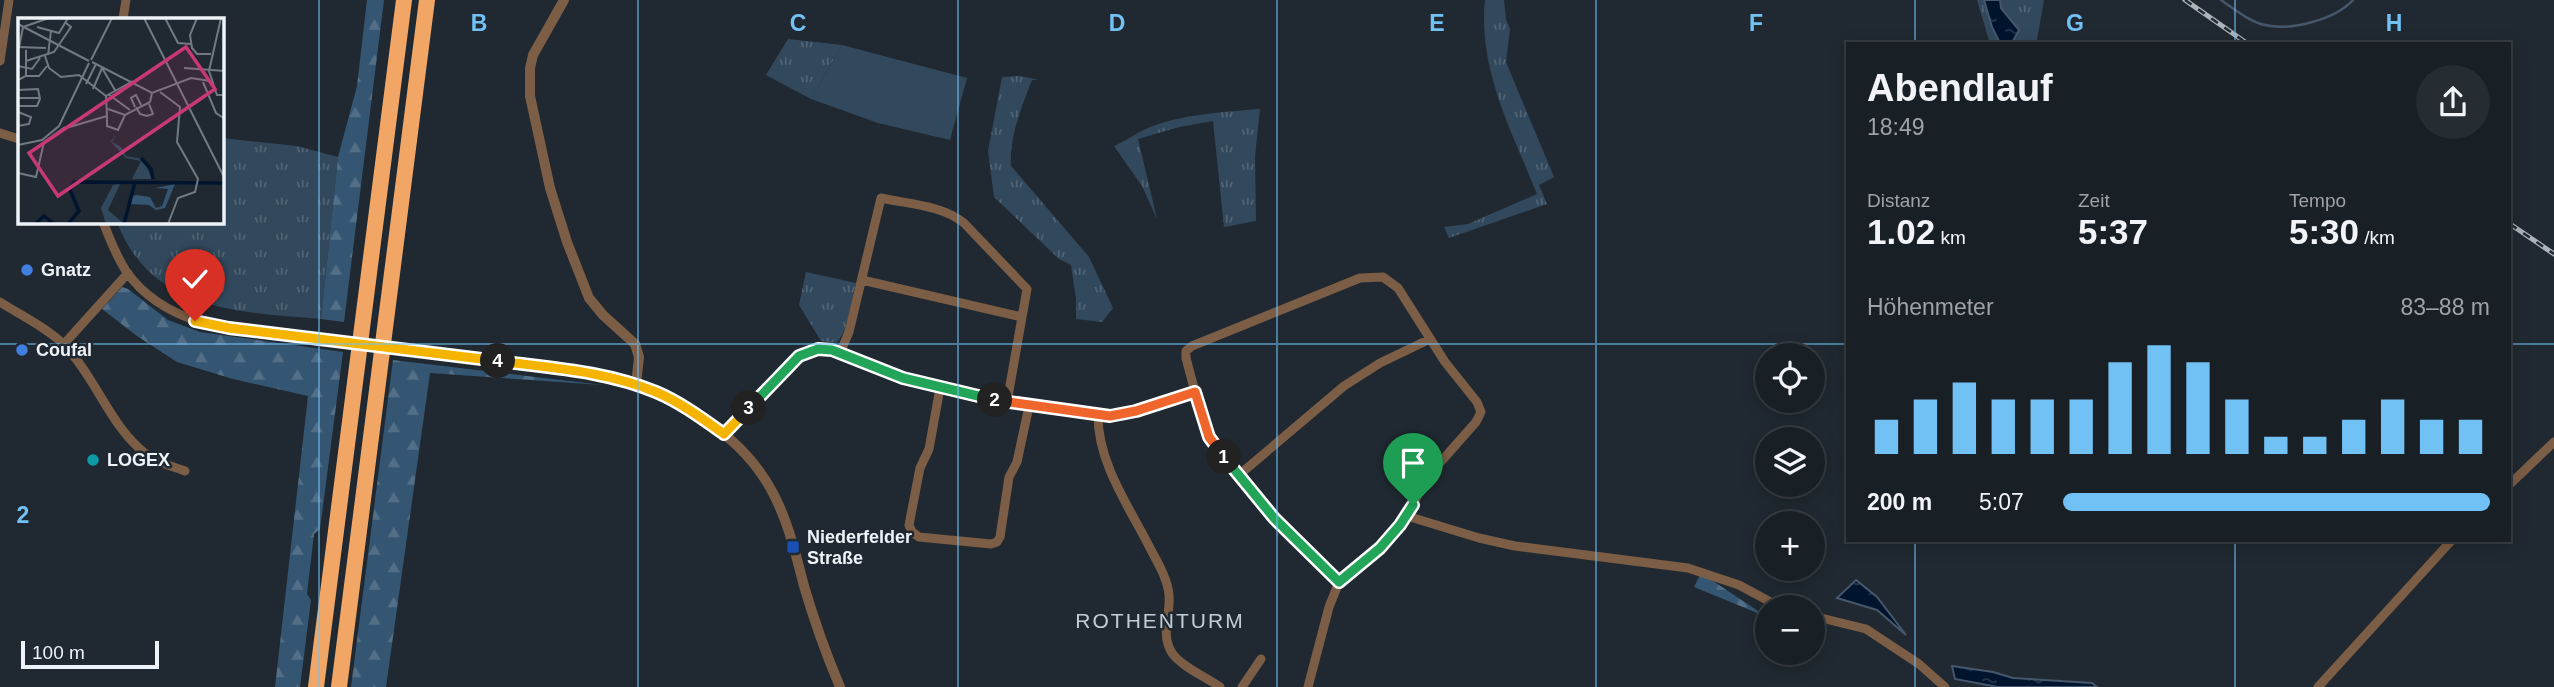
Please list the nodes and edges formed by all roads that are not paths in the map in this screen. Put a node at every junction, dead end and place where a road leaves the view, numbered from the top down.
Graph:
1 (9, 0) edge
2 (126, 0) edge
3 (404, 0) edge
4 (427, 0) edge
5 (564, 0) edge
6 (123, 18) edge
7 (0, 61) edge
8 (0, 133) edge
9 (18, 139) edge
10 (104, 224) edge
11 (128, 273) junction
12 (862, 280) junction
13 (0, 302) edge
14 (1021, 317) junction
15 (1430, 339) junction
16 (64, 344) junction
17 (841, 353) junction
18 (636, 385) junction
19 (940, 388) junction
20 (1195, 392) junction
21 (1007, 402) junction
22 (1029, 406) junction
23 (1098, 416) junction
24 (724, 434) junction
25 (2554, 442) edge
26 (185, 471) dead end
27 (1239, 475) junction
28 (2511, 483) edge
29 (1407, 516) junction
30 (2450, 542) edge
31 (1339, 582) junction
32 (1758, 595) edge
33 (1825, 618) edge
34 (1261, 659) dead end
35 (316, 687) edge
36 (339, 687) edge
37 (840, 687) edge
38 (1220, 687) edge
39 (1242, 687) edge
40 (1308, 687) edge
41 (1945, 687) edge
42 (2318, 687) edge

1 - 7 street
2 - 6 street
3 - 35 highway
4 - 36 highway
5 - 18 street
8 - 9 street
10 - 11 street
11 - 16 street
11 - 18 street, bridge
12 - 14 street
12 - 14 street
12 - 17 street
13 - 16 street
14 - 21 street
15 - 20 street
15 - 27 street
15 - 29 street
16 - 26 street
17 - 19 street
17 - 24 street
18 - 24 street
19 - 21 street
19 - 22 street
20 - 23 street
20 - 27 street
21 - 22 street
22 - 23 street
23 - 38 street
24 - 37 street
25 - 28 street
27 - 31 street
29 - 31 street
29 - 32 street
30 - 42 street
31 - 40 street
33 - 41 street
34 - 39 street

